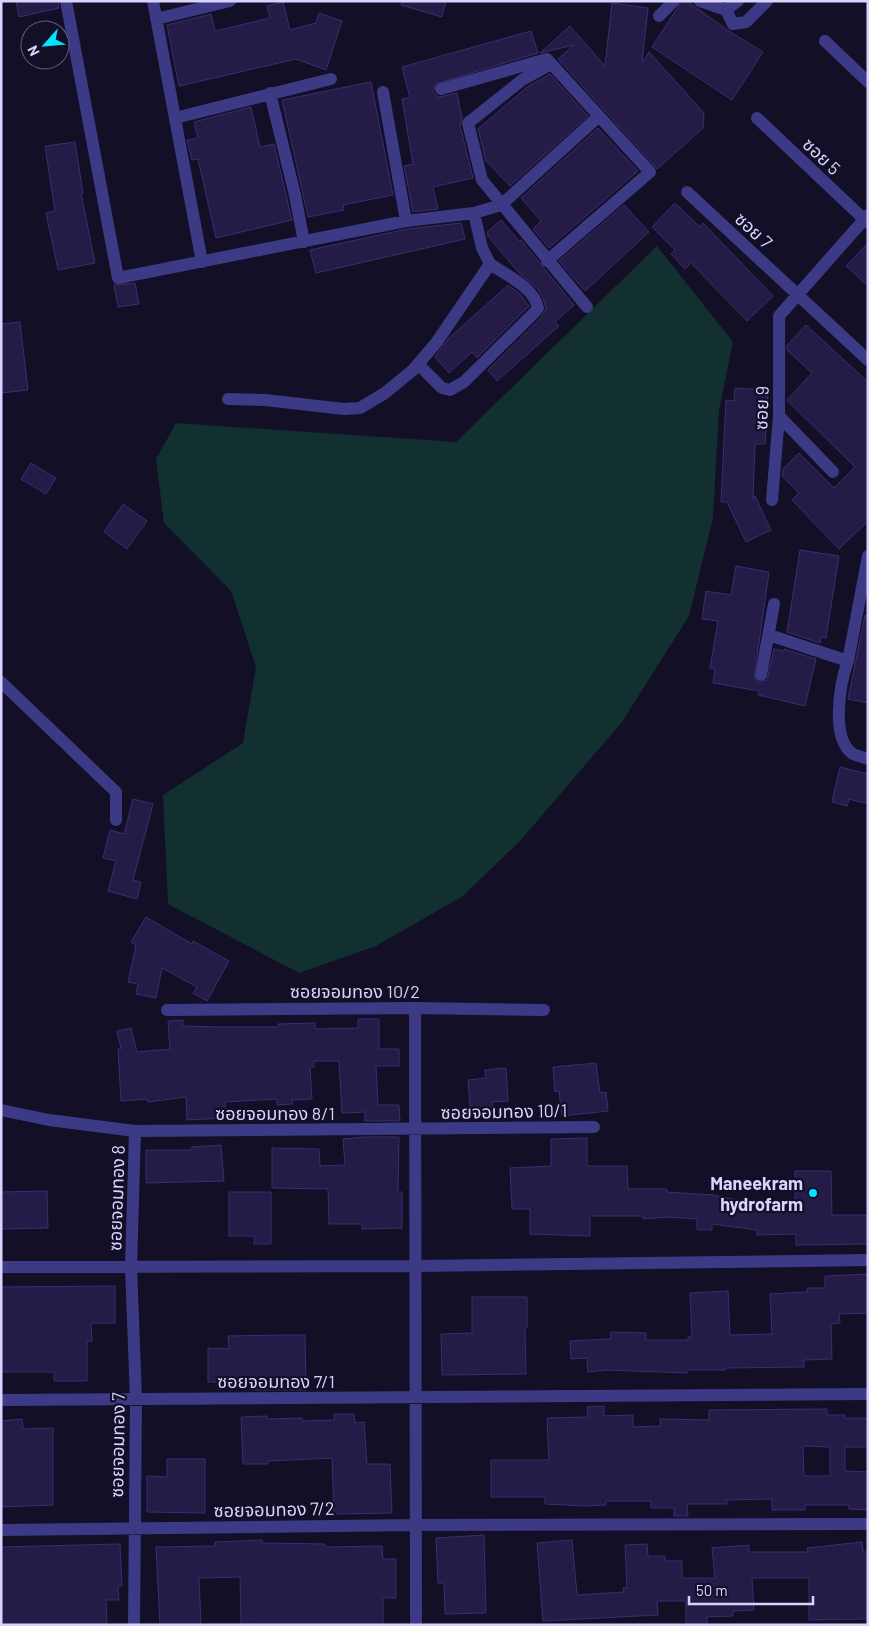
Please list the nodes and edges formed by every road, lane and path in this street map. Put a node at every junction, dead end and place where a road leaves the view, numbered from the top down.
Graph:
1 (66, 1) edge
2 (153, 1) edge
3 (230, 1) edge
4 (674, 1) edge
5 (700, 1) edge
6 (738, 1) edge
7 (767, 1) edge
8 (726, 10) junction
9 (659, 16) dead end
10 (156, 19) junction
11 (825, 41) dead end
12 (551, 64) junction
13 (331, 78) dead end
14 (868, 82) edge
15 (441, 89) dead end
16 (383, 92) dead end
17 (270, 93) junction
18 (175, 118) junction
19 (598, 118) junction
20 (757, 118) dead end
21 (686, 192) dead end
22 (501, 204) junction
23 (474, 213) junction
24 (866, 219) edge
25 (406, 221) junction
26 (304, 242) junction
27 (547, 261) junction
28 (202, 262) junction
29 (490, 264) junction
30 (798, 294) junction
31 (587, 307) dead end
32 (868, 360) edge
33 (418, 364) junction
34 (228, 399) dead end
35 (779, 416) junction
36 (832, 472) dead end
37 (772, 500) dead end
38 (868, 556) edge
39 (774, 604) dead end
40 (768, 635) junction
41 (848, 661) junction
42 (761, 675) dead end
43 (1, 682) edge
44 (868, 759) edge
45 (116, 820) dead end
46 (415, 1008) junction
47 (167, 1010) dead end
48 (544, 1010) dead end
49 (1, 1110) edge
50 (594, 1127) dead end
51 (415, 1130) junction
52 (135, 1131) junction
53 (868, 1260) edge
54 (416, 1266) junction
55 (1, 1267) edge
56 (131, 1267) junction
57 (868, 1394) edge
58 (416, 1397) junction
59 (136, 1399) junction
60 (1, 1400) edge
61 (868, 1524) edge
62 (416, 1525) junction
63 (133, 1528) junction
64 (1, 1530) edge
65 (134, 1625) edge
66 (416, 1625) edge

1 - 28 street
2 - 10 street
3 - 10 street
4 - 9 street
5 - 8 street
6 - 8 street
7 - 8 street
10 - 18 street
11 - 14 street
12 - 15 street
12 - 19 street
12 - 22 street
13 - 17 street
16 - 25 street
17 - 18 street
17 - 26 street
18 - 28 street
19 - 22 street
19 - 27 street
20 - 24 street, ซอย 5
21 - 30 street, ซอย 7
22 - 23 street
22 - 27 street
23 - 25 street
23 - 29 street
24 - 30 street
25 - 26 street
26 - 28 street
27 - 31 street
29 - 33 street
29 - 33 street
30 - 32 street, ซอย 7
30 - 35 street, ซอย 9
33 - 34 street
35 - 36 street
35 - 37 street, ซอย 9
38 - 41 street
39 - 40 street
40 - 41 street
40 - 42 street
41 - 44 street
43 - 45 street
46 - 47 street, ซอยจอมทอง 10/2
46 - 48 street, ซอยจอมทอง 10/2
46 - 51 street
49 - 52 street, ซอยจอมทอง 8/1
50 - 51 street, ซอยจอมทอง 10/1
51 - 52 street, ซอยจอมทอง 8/1
51 - 54 street
52 - 56 street, ซอยจอมทอง 8
53 - 54 street
54 - 56 street
54 - 58 street
55 - 56 street
56 - 59 street, ซอยจอมทอง 7
57 - 58 street, ซอยจอมทอง 7/1
58 - 59 street, ซอยจอมทอง 7/1
58 - 62 street
59 - 60 street, ซอยจอมทอง 7/1
59 - 63 street, ซอยจอมทอง 7
61 - 62 street, ซอยจอมทอง 7/2
62 - 63 street, ซอยจอมทอง 7/2
62 - 66 street
63 - 64 street, ซอยจอมทอง 7/2
63 - 65 street, ซอยจอมทอง 7

